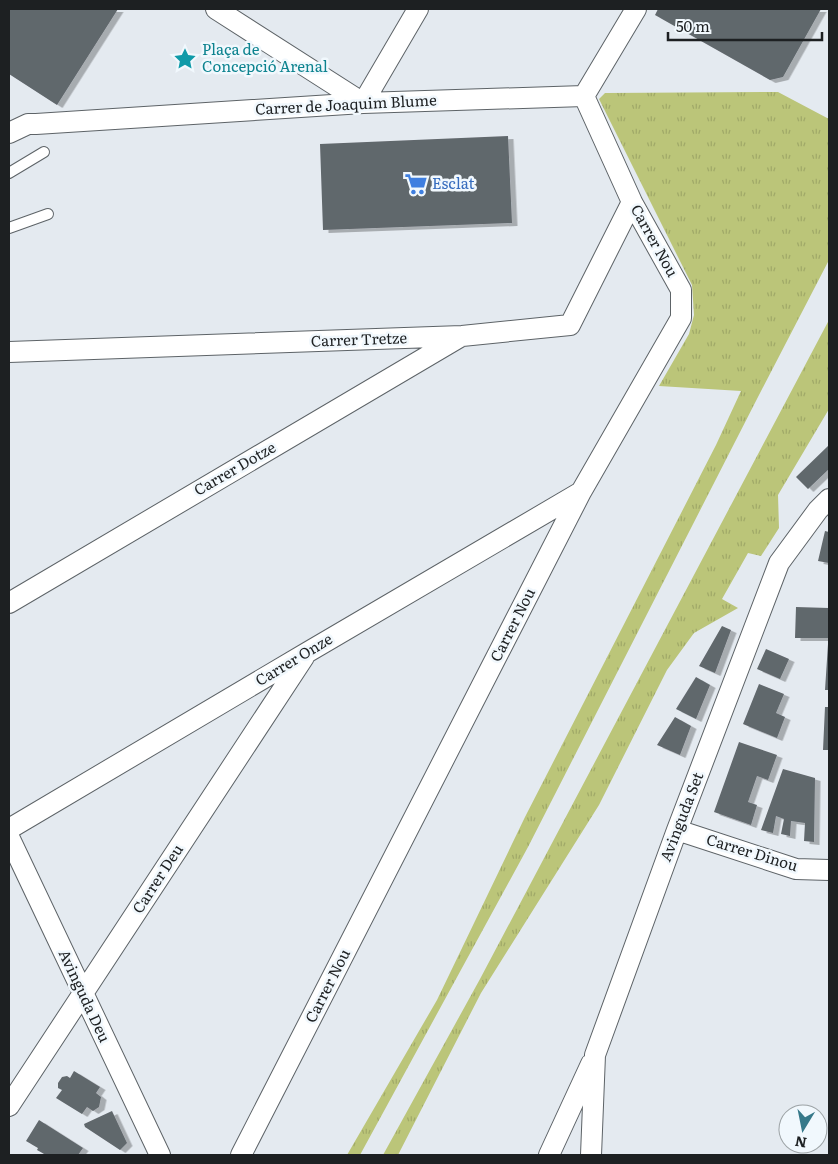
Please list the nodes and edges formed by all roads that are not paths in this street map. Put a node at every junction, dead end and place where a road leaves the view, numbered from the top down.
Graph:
1 (216, 9) edge
2 (418, 9) edge
3 (633, 10) edge
4 (584, 96) junction
5 (363, 103) junction
6 (9, 133) edge
7 (44, 152) dead end
8 (9, 173) edge
9 (632, 202) junction
10 (48, 214) dead end
11 (9, 228) edge
12 (462, 336) junction
13 (9, 352) edge
14 (581, 492) junction
15 (829, 499) edge
16 (9, 603) edge
17 (308, 652) junction
18 (9, 829) edge
19 (677, 830) junction
20 (9, 837) edge
21 (829, 870) edge
22 (83, 993) junction
23 (595, 1055) junction
24 (9, 1106) edge
25 (160, 1155) edge
26 (241, 1155) edge
27 (549, 1155) edge
28 (591, 1155) edge

1 - 5 street
2 - 5 street
3 - 4 street
4 - 5 street, Carrer de Joaquim Blume
4 - 9 street, Carrer Nou
5 - 6 street, Carrer de Joaquim Blume
7 - 8 lane
9 - 12 street, Carrer Tretze
9 - 14 street, Carrer Nou
10 - 11 lane
12 - 13 street, Carrer Tretze
12 - 16 street, Carrer Dotze
14 - 17 street, Carrer Onze
14 - 26 street, Carrer Nou
15 - 19 street, Avinguda Set
17 - 18 street, Carrer Onze
17 - 22 street, Carrer Deu
19 - 21 street, Carrer Dinou
19 - 23 street, Avinguda Set
20 - 22 street, Avinguda Deu
22 - 24 street, Carrer Deu
22 - 25 street, Avinguda Deu
23 - 27 street
23 - 28 street, Avinguda Set

